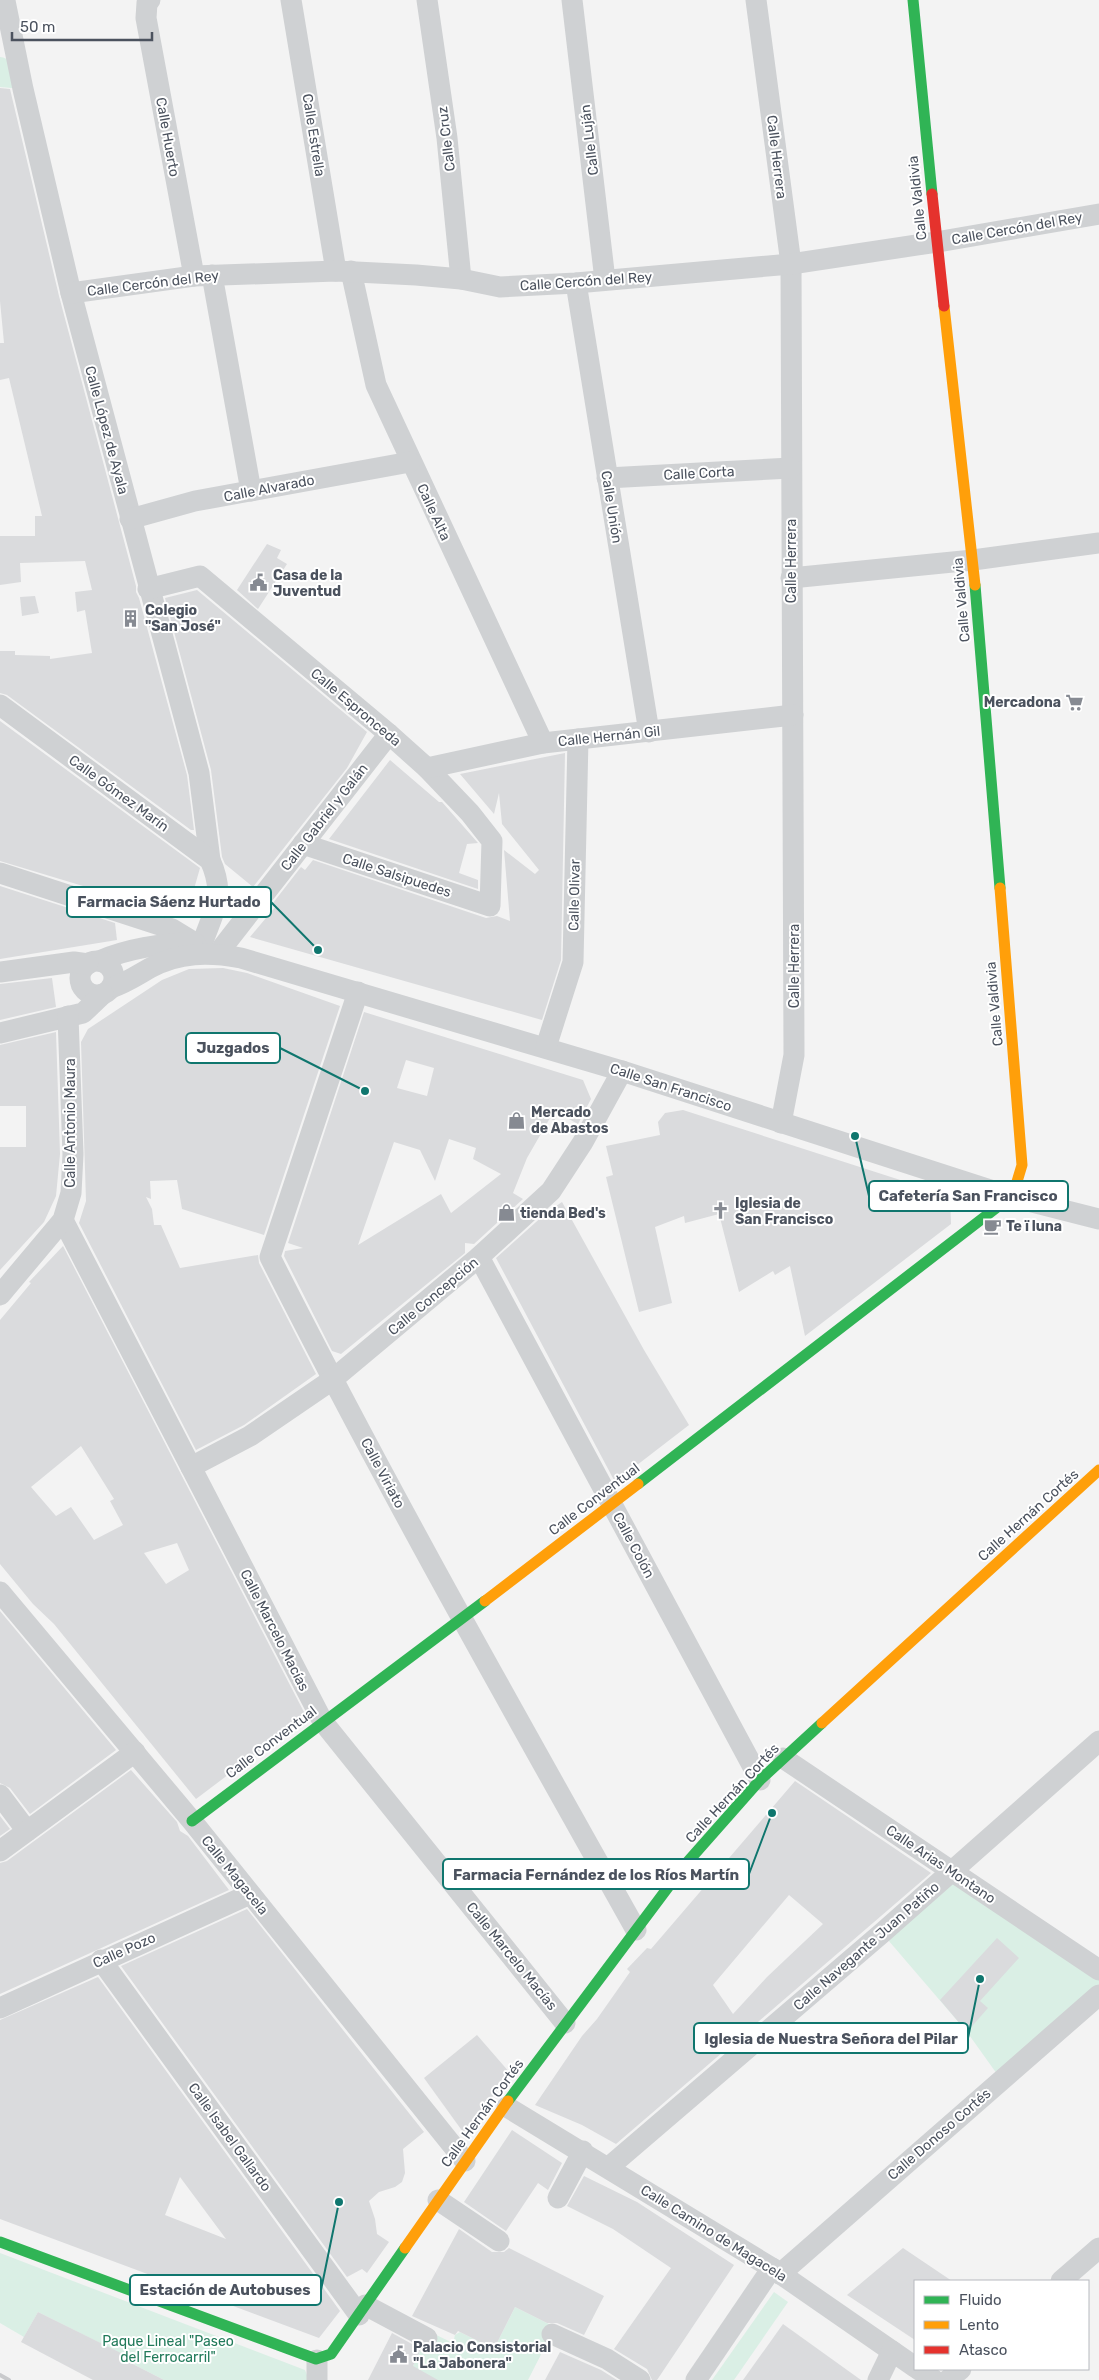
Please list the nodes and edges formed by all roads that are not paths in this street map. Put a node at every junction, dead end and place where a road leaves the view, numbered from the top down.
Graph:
1 (150, 0) edge
2 (291, 0) edge
3 (427, 0) edge
4 (572, 0) edge
5 (756, 0) edge
6 (913, 0) edge
7 (4, 6) edge
8 (0, 57) edge
9 (22, 80) junction
10 (1099, 214) edge
11 (937, 242) junction
12 (791, 264) junction
13 (344, 271) junction
14 (203, 275) junction
15 (461, 279) junction
16 (605, 280) junction
17 (576, 283) junction
18 (71, 293) junction
19 (410, 462) junction
20 (791, 468) junction
21 (607, 478) junction
22 (251, 491) junction
23 (130, 519) junction
24 (1099, 543) edge
25 (973, 560) junction
26 (791, 578) junction
27 (148, 589) junction
28 (0, 705) edge
29 (793, 715) junction
30 (649, 732) junction
31 (389, 734) junction
32 (578, 739) junction
33 (543, 743) junction
34 (427, 768) junction
35 (303, 844) junction
36 (210, 860) junction
37 (0, 873) edge
38 (220, 894) junction
39 (490, 906) joint
40 (246, 917) junction
41 (206, 945) junction
42 (241, 958) junction
43 (93, 963) junction
44 (0, 972) edge
45 (107, 991) junction
46 (358, 992) junction
47 (68, 1016) junction
48 (0, 1033) edge
49 (546, 1047) junction
50 (622, 1071) junction
51 (781, 1123) junction
52 (1012, 1197) junction
53 (1099, 1219) edge
54 (63, 1220) junction
55 (479, 1257) junction
56 (0, 1295) edge
57 (332, 1380) junction
58 (191, 1467) junction
59 (1099, 1470) edge
60 (612, 1504) junction
61 (0, 1592) edge
62 (462, 1619) junction
63 (323, 1722) junction
64 (1099, 1741) edge
65 (134, 1752) junction
66 (783, 1758) junction
67 (760, 1780) junction
68 (0, 1795) edge
69 (192, 1821) junction
70 (27, 1831) junction
71 (0, 1851) edge
72 (952, 1872) junction
73 (250, 1894) junction
74 (636, 1930) junction
75 (101, 1960) junction
76 (1099, 1970) edge
77 (1099, 1995) edge
78 (0, 2008) edge
79 (566, 2023) junction
80 (507, 2106) junction
81 (583, 2151) junction
82 (465, 2161) junction
83 (609, 2167) junction
84 (558, 2198) dead end
85 (438, 2200) junction
86 (499, 2241) dead end
87 (0, 2242) edge
88 (1099, 2248) edge
89 (776, 2271) junction
90 (1062, 2280) edge
91 (362, 2310) junction
92 (552, 2334) dead end
93 (427, 2338) dead end
94 (892, 2351) junction
95 (319, 2366) edge
96 (914, 2367) edge
97 (919, 2370) edge
98 (960, 2370) edge
99 (640, 2380) edge
100 (696, 2380) edge
101 (878, 2380) edge
102 (934, 2380) edge
103 (948, 2380) edge

1 - 14 street, Calle Huerto
2 - 13 street, Calle Estrella
3 - 15 street, Calle Cruz
4 - 16 street, Calle Luján
5 - 12 street, Calle Herrera
6 - 11 street, Calle Valdivia
7 - 9 street, Calle López de Ayala
8 - 9 street
9 - 18 street, Calle López de Ayala
10 - 11 street, Calle Cercón del Rey
11 - 12 street, Calle Cercón del Rey
11 - 25 street, Calle Valdivia
12 - 16 street, Calle Cercón del Rey
12 - 20 street, Calle Herrera
13 - 14 street, Calle Cercón del Rey
13 - 15 street, Calle Cercón del Rey
13 - 19 street, Calle Alta
14 - 18 street, Calle Cercón del Rey
14 - 22 street, Calle Huerto
15 - 17 street, Calle Cercón del Rey
16 - 17 street, Calle Cercón del Rey
17 - 21 street, Calle Unión
18 - 23 street, Calle López de Ayala
19 - 22 street, Calle Alvarado
19 - 33 street, Calle Alta
20 - 21 street, Calle Corta
20 - 26 street, Calle Herrera
21 - 30 street, Calle Unión
22 - 23 street, Calle Alvarado
23 - 27 street, Calle López de Ayala
24 - 25 street
25 - 26 street
25 - 52 street, Calle Valdivia
26 - 29 street, Calle Herrera
27 - 31 street, Calle Espronceda
27 - 36 street, Calle López de Ayala
28 - 36 street, Calle Gómez Marín
29 - 30 street, Calle Hernán Gil
29 - 51 street, Calle Herrera
30 - 32 street, Calle Hernán Gil
31 - 34 street, Calle Espronceda
31 - 35 street, Calle Gabriel y Galán
32 - 33 street, Calle Hernán Gil
32 - 49 street, Calle Olivar
33 - 34 street, Calle Hernán Gil
34 - 39 street, Calle Espronceda
35 - 39 street, Calle Salsipuedes
35 - 40 street, Calle Gabriel y Galán
36 - 38 street
37 - 41 street
38 - 40 street
38 - 41 street
40 - 41 street, Calle Gabriel y Galán
41 - 42 street
41 - 43 street
42 - 45 street
42 - 46 street, Calle San Francisco
43 - 44 street
43 - 45 street
43 - 45 street
45 - 47 street
46 - 49 street, Calle San Francisco
46 - 57 street, Calle Viriato
47 - 48 street
47 - 54 street, Calle Antonio Maura
49 - 50 street, Calle San Francisco
50 - 51 street, Calle San Francisco
50 - 55 street, Calle Concepción
51 - 52 street, Calle San Francisco
52 - 53 street, Calle San Francisco
52 - 60 street, Calle Conventual
54 - 56 street, Calle Antonio Maura
54 - 58 street, Calle Marcelo Macías
55 - 57 street, Calle Concepción
55 - 60 street, Calle Colón
57 - 58 street, Calle Concepción
57 - 62 street, Calle Viriato
58 - 63 street, Calle Marcelo Macías
59 - 66 street, Calle Hernán Cortés
60 - 62 street, Calle Conventual
60 - 67 street, Calle Colón
61 - 65 street, Calle Magacela
62 - 63 street, Calle Conventual
62 - 74 street, Calle Viriato
63 - 69 street, Calle Conventual
63 - 79 street, Calle Marcelo Macías
64 - 72 street, Calle Navegante Juan Patiño
65 - 69 street, Calle Magacela
65 - 70 street
66 - 67 street, Calle Hernán Cortés
66 - 72 street, Calle Arias Montano
67 - 74 street, Calle Hernán Cortés
68 - 70 street
69 - 73 street, Calle Magacela
70 - 71 street
72 - 76 street, Calle Arias Montano
72 - 83 street, Calle Navegante Juan Patiño
73 - 75 street, Calle Pozo
73 - 82 street, Calle Magacela
74 - 79 street, Calle Hernán Cortés
75 - 78 street, Calle Pozo
75 - 91 street, Calle Isabel Gallardo
77 - 89 street, Calle Donoso Cortés
79 - 80 street, Calle Hernán Cortés
80 - 81 street, Calle Camino de Magacela
80 - 82 street, Calle Hernán Cortés
81 - 83 street, Calle Camino de Magacela
81 - 84 street
82 - 85 street, Calle Hernán Cortés
83 - 89 street, Calle Camino de Magacela
85 - 86 street
85 - 91 street, Calle Hernán Cortés
87 - 95 street
88 - 90 street
89 - 94 street, Calle Camino de Magacela
89 - 100 street, Calle Donoso Cortés
91 - 93 street
91 - 95 street, Calle Hernán Cortés
92 - 99 street
94 - 96 street, Calle Camino de Magacela
94 - 101 street
97 - 102 street, Calle Camino de Magacela
98 - 103 street

